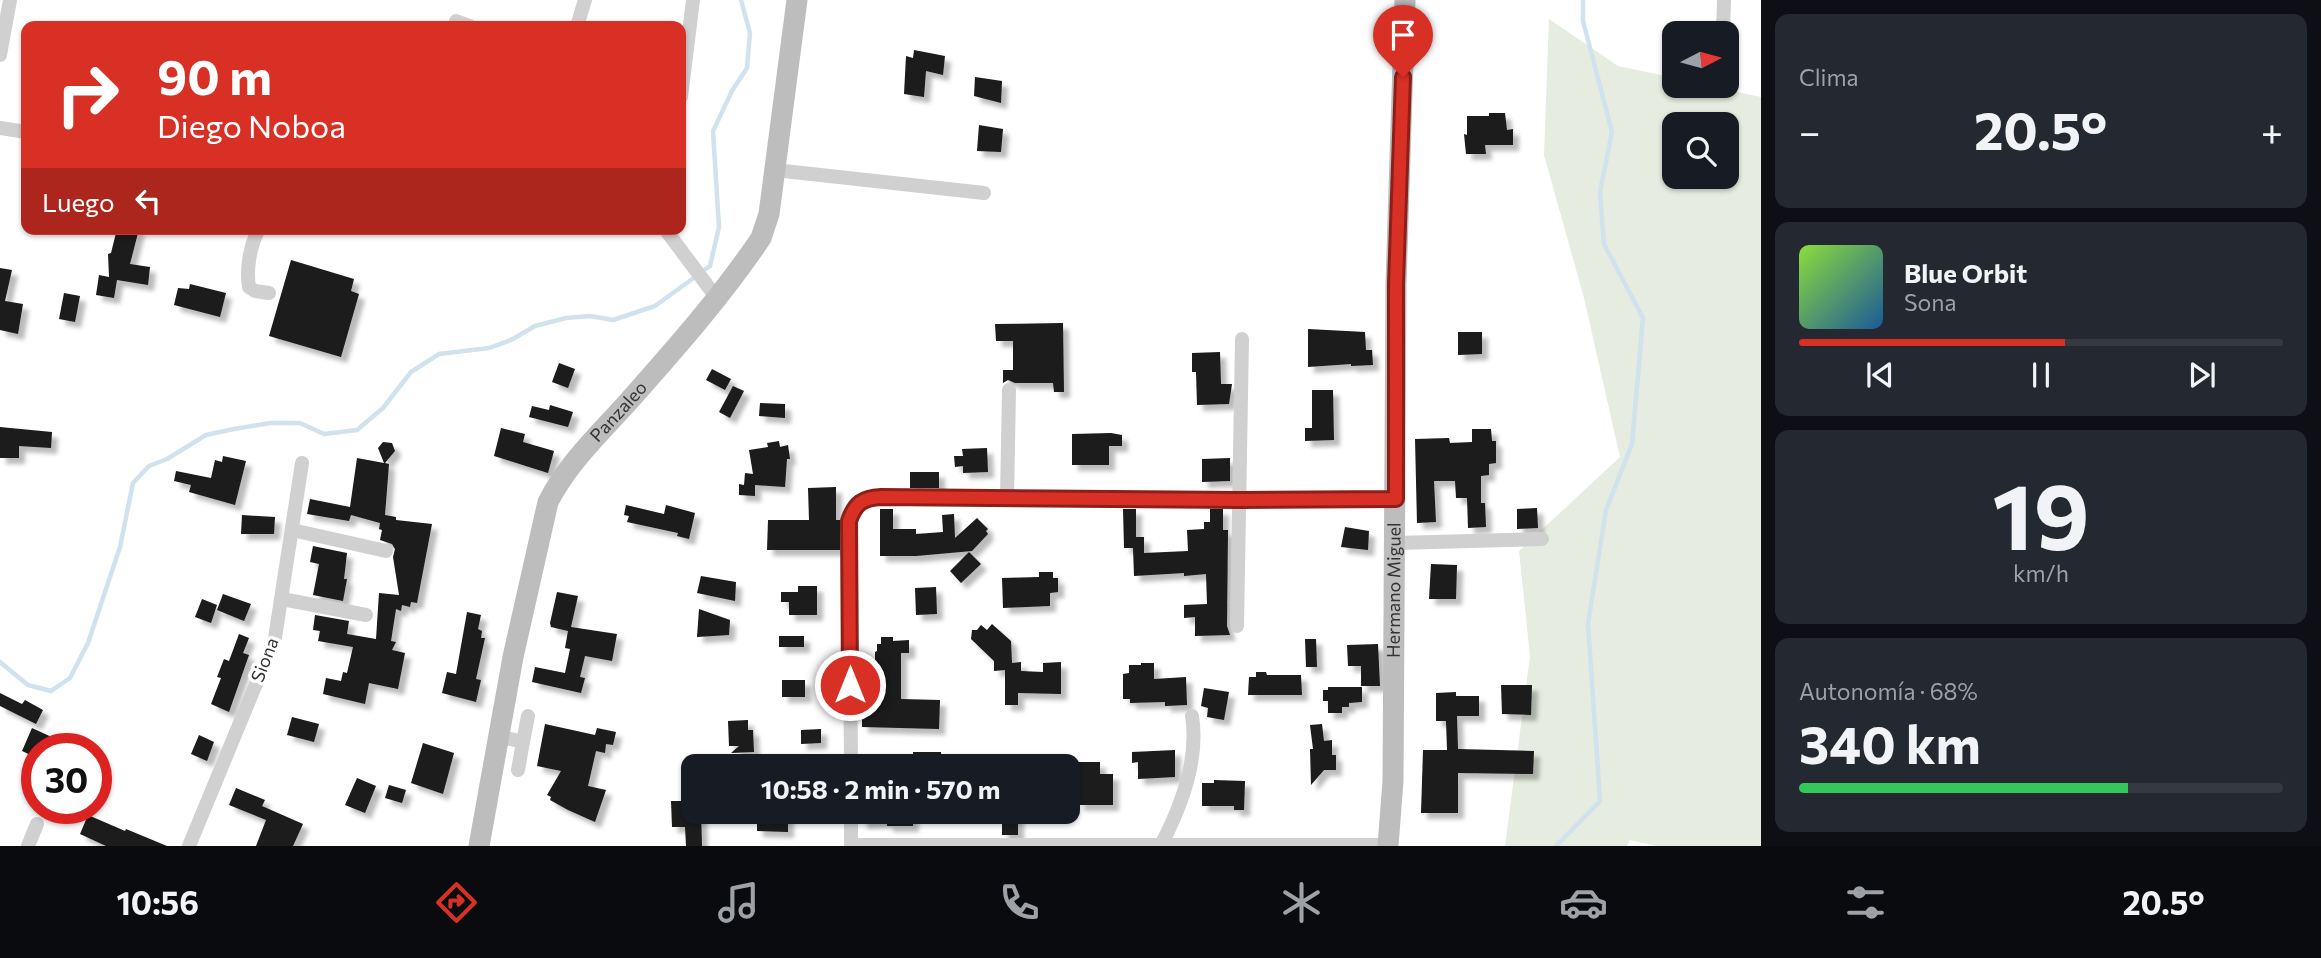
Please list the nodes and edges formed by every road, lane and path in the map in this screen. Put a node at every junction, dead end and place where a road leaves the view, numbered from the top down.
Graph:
1 (10, 0) edge
2 (585, 0) edge
3 (694, 0) edge
4 (797, 0) edge
5 (1405, 0) edge
6 (1724, 0) edge
7 (579, 21) edge
8 (1723, 21) edge
9 (0, 55) edge
10 (686, 60) edge
11 (0, 128) edge
12 (21, 131) edge
13 (775, 170) junction
14 (984, 193) dead end
15 (257, 235) edge
16 (670, 235) edge
17 (269, 293) dead end
18 (716, 297) junction
19 (1242, 339) dead end
20 (1009, 390) dead end
21 (302, 463) dead end
22 (1007, 499) junction
23 (1396, 499) junction
24 (1239, 500) junction
25 (292, 530) junction
26 (1542, 539) dead end
27 (1395, 543) junction
28 (386, 551) dead end
29 (282, 599) junction
30 (366, 615) dead end
31 (1237, 626) dead end
32 (528, 716) dead end
33 (1192, 716) dead end
34 (498, 736) junction
35 (523, 742) junction
36 (851, 754) edge
37 (518, 769) dead end
38 (37, 824) dead end
39 (851, 824) edge
40 (192, 845) edge
41 (1161, 845) edge
42 (28, 846) edge
43 (480, 846) edge
44 (851, 846) edge
45 (1389, 846) edge

1 - 9 street
2 - 7 street
3 - 10 street
4 - 13 street, Panzaleo
5 - 23 street, Hermano Miguel
6 - 8 street
11 - 12 street
13 - 14 street
13 - 18 street, Panzaleo
15 - 17 street
16 - 18 street
18 - 34 street, Panzaleo
19 - 24 street
20 - 22 street
21 - 25 street, Siona
22 - 24 street
22 - 36 street
23 - 24 street
23 - 27 street, Hermano Miguel
24 - 31 street
25 - 28 street
25 - 29 street, Siona
26 - 27 street
27 - 45 street, Hermano Miguel
29 - 30 street
29 - 40 street, Siona
32 - 35 street
33 - 41 street
34 - 35 street
34 - 43 street, Panzaleo
35 - 37 street
38 - 42 street
39 - 44 street
41 - 44 street
41 - 45 street

